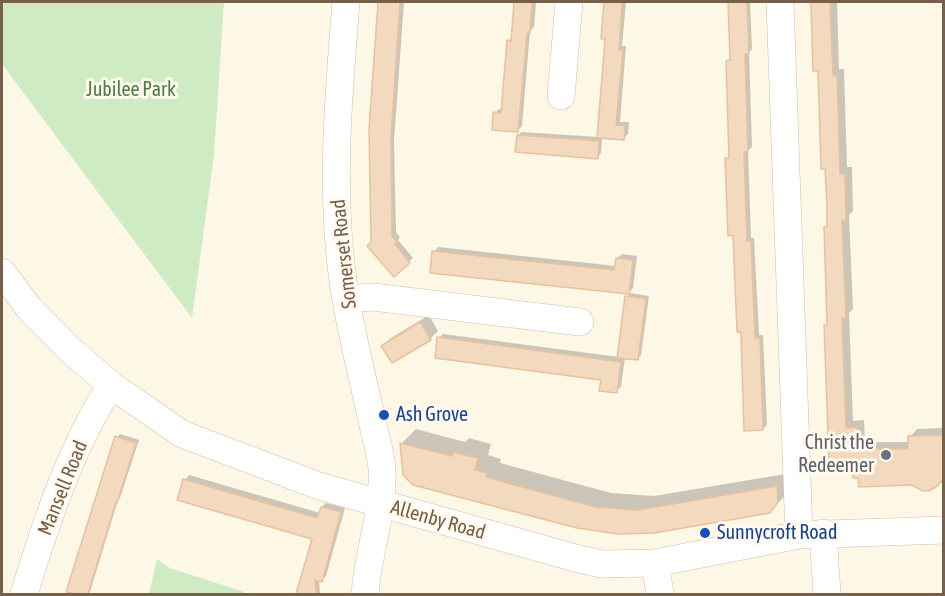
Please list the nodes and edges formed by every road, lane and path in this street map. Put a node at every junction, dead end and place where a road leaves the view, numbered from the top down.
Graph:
1 (346, 2) edge
2 (569, 2) edge
3 (780, 2) edge
4 (561, 96) dead end
5 (2, 272) edge
6 (346, 299) junction
7 (580, 322) dead end
8 (111, 385) junction
9 (380, 504) junction
10 (944, 530) edge
11 (811, 534) junction
12 (655, 563) junction
13 (24, 594) edge
14 (365, 594) edge
15 (660, 594) edge
16 (827, 594) edge

1 - 6 street, Somerset Road
2 - 4 street
3 - 11 street
5 - 8 street, Allenby Road
6 - 7 street
6 - 9 street, Somerset Road
8 - 9 street, Allenby Road
8 - 13 street, Mansell Road
9 - 12 street, Allenby Road
9 - 14 street, Somerset Road
10 - 11 street, Allenby Road
11 - 12 street, Allenby Road
11 - 16 street
12 - 15 street

